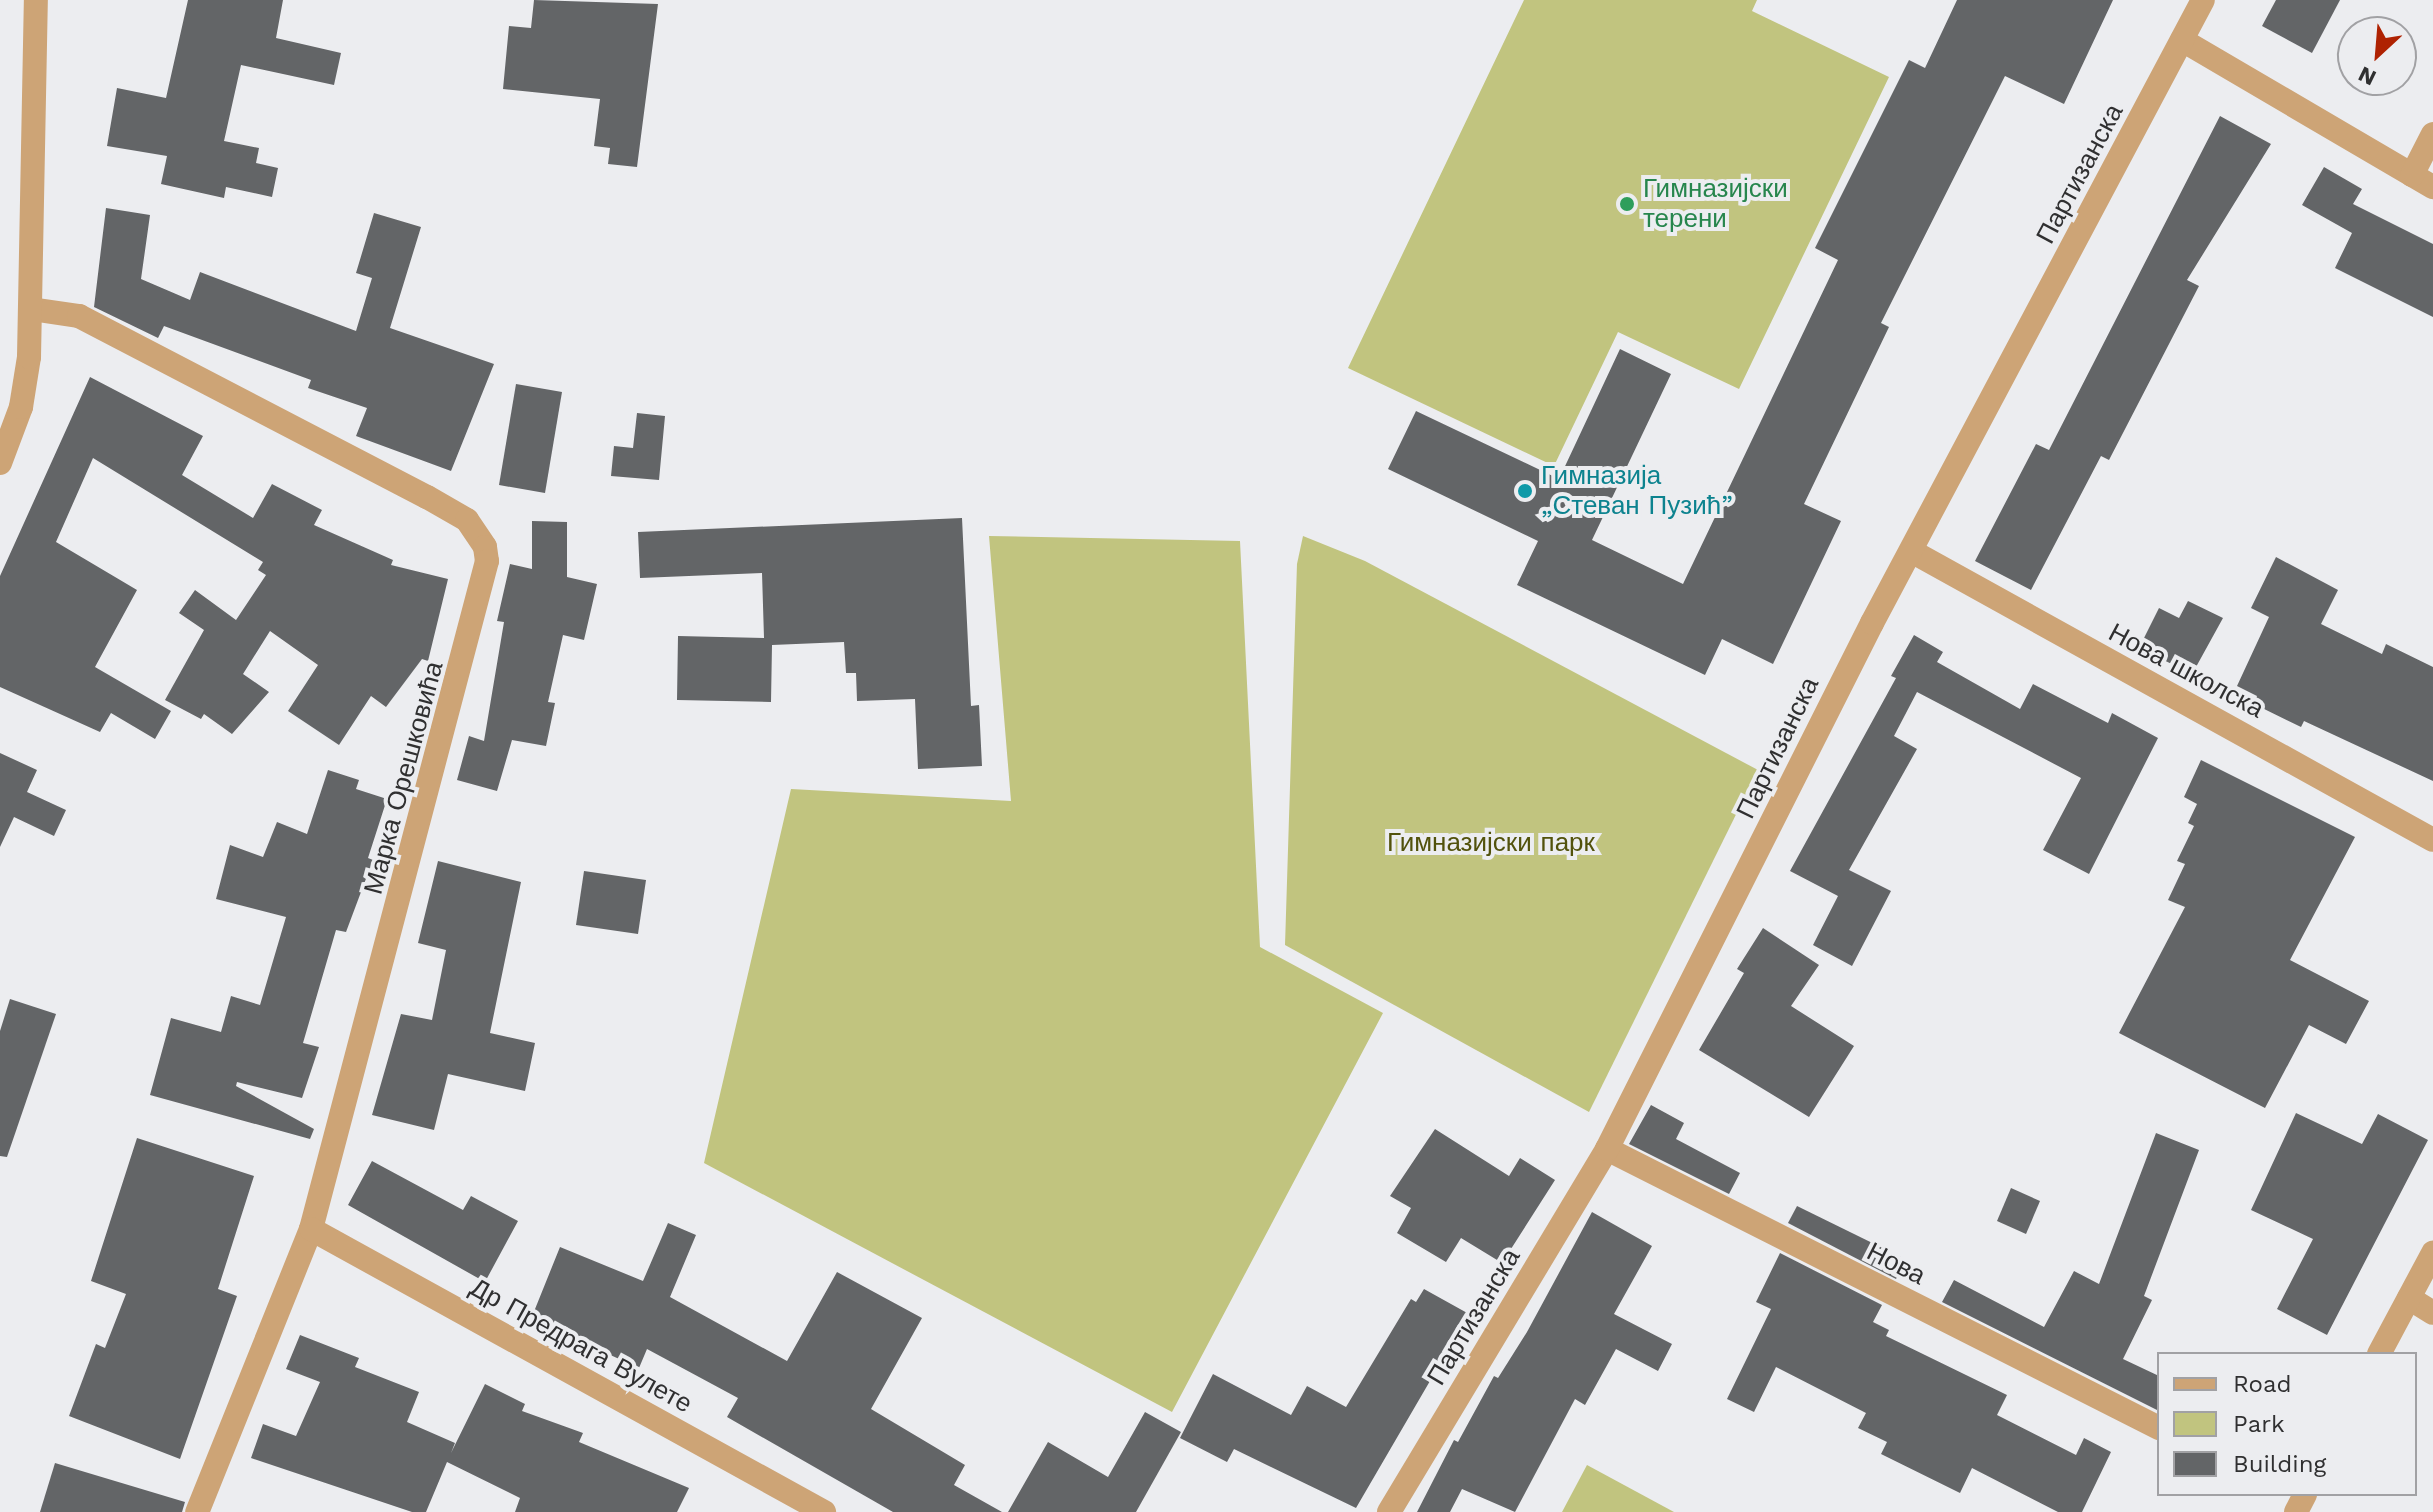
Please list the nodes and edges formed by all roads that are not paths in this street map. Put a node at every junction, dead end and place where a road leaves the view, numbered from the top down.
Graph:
1 (36, 0) edge
2 (2203, 0) edge
3 (2182, 40) junction
4 (2433, 134) edge
5 (2423, 181) edge
6 (31, 309) junction
7 (0, 463) edge
8 (1913, 552) junction
9 (2433, 840) edge
10 (1607, 1149) junction
11 (311, 1229) junction
12 (2433, 1253) edge
13 (2409, 1298) junction
14 (2433, 1313) edge
15 (2380, 1352) edge
16 (2157, 1427) edge
17 (197, 1512) edge
18 (824, 1512) edge
19 (1389, 1512) edge

1 - 6 street
2 - 3 street, Партизанска
3 - 5 street
3 - 8 street, Партизанска
4 - 5 street
6 - 7 street
6 - 11 street, Марка Орешковића
8 - 9 street, Нова школска
8 - 10 street, Партизанска
10 - 16 street, Нова
10 - 19 street, Партизанска
11 - 17 street, Марка Орешковића
11 - 18 street, Др Предрага Вулете
12 - 13 street
13 - 14 street
13 - 15 street

